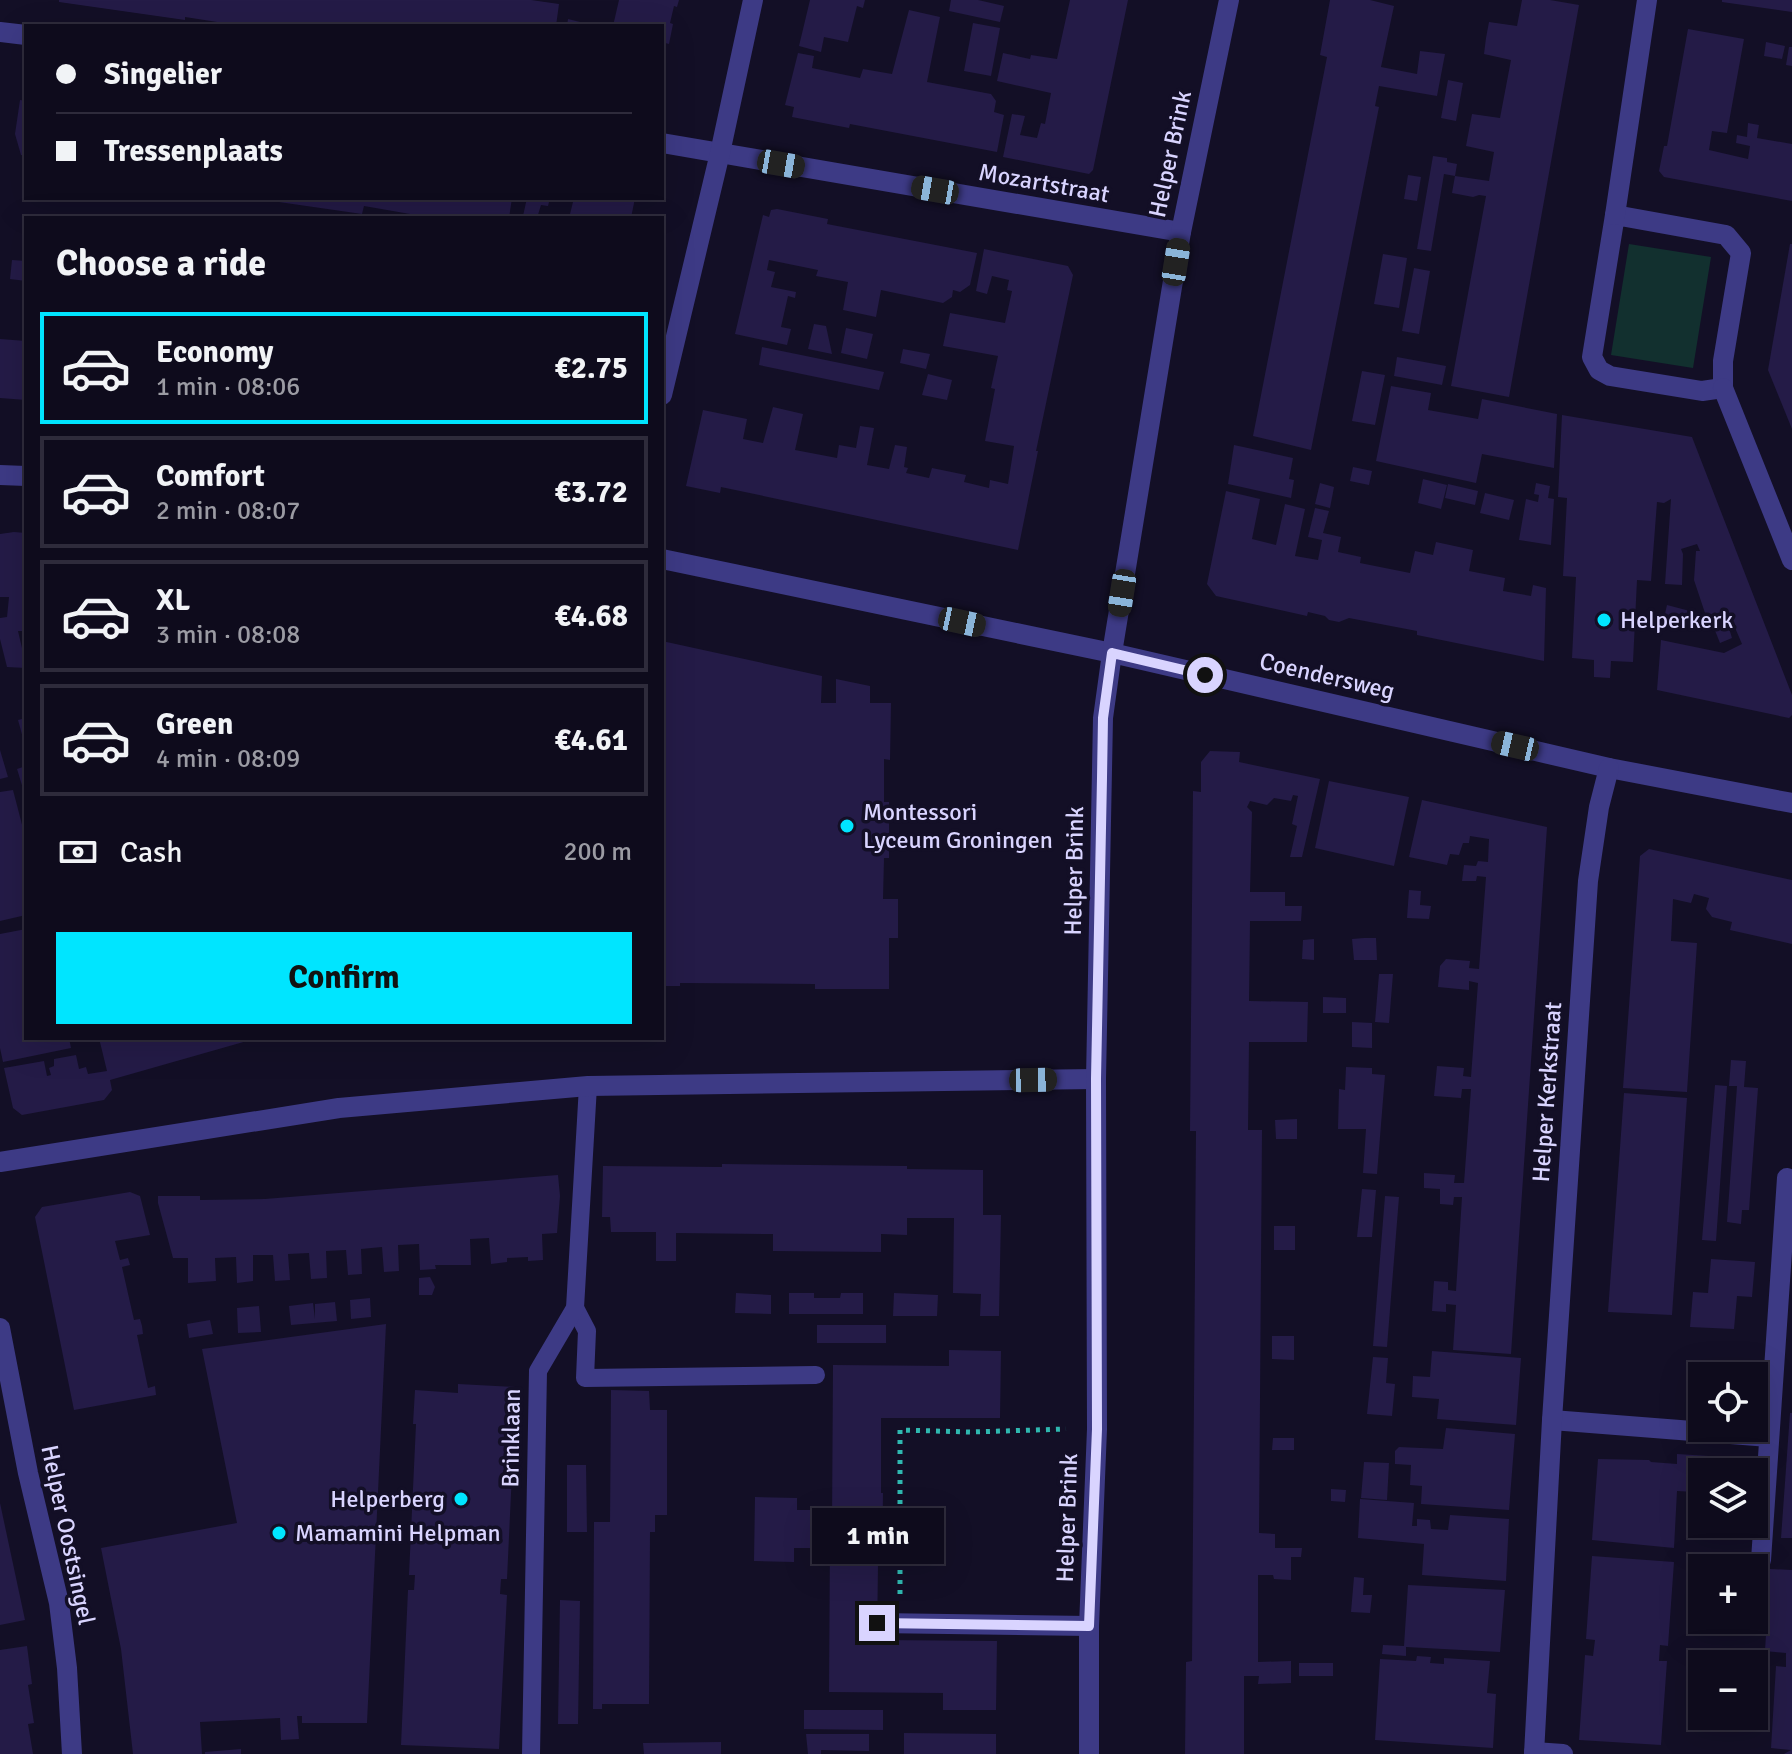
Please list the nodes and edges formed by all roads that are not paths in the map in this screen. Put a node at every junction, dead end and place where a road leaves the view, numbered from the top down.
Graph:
1 (753, 0) edge
2 (1229, 0) edge
3 (1647, 0) edge
4 (0, 32) edge
5 (24, 35) edge
6 (664, 143) edge
7 (720, 153) junction
8 (1615, 215) junction
9 (1181, 232) junction
10 (664, 387) edge
11 (1723, 388) junction
12 (0, 475) edge
13 (24, 476) edge
14 (664, 559) edge
15 (1792, 560) edge
16 (1112, 653) junction
17 (1609, 768) junction
18 (1792, 803) edge
19 (1096, 1079) junction
20 (588, 1086) junction
21 (0, 1162) edge
22 (1787, 1178) dead end
23 (575, 1308) junction
24 (0, 1328) edge
25 (816, 1375) dead end
26 (1552, 1420) junction
27 (1769, 1437) junction
28 (1761, 1554) edge
29 (877, 1623) dead end
30 (1089, 1626) junction
31 (1534, 1753) edge
32 (72, 1754) edge
33 (531, 1754) edge
34 (1089, 1754) edge
35 (1563, 1754) edge

1 - 7 street
2 - 9 street, Helper Brink
3 - 8 street
4 - 5 street
6 - 7 street, Mozartstraat
7 - 9 street, Mozartstraat
7 - 10 street
8 - 11 street
8 - 11 street
9 - 16 street, Helper Brink
11 - 15 street
12 - 13 street
14 - 16 street, Coendersweg
16 - 17 street, Coendersweg
16 - 19 street, Helper Brink
17 - 18 street, Coendersweg
17 - 26 street, Helper Kerkstraat
19 - 20 street
19 - 30 street, Helper Brink
20 - 21 street
20 - 23 lane, Brinklaan
22 - 27 street
23 - 25 lane
23 - 33 lane, Brinklaan
24 - 32 street, Helper Oostsingel
26 - 27 street
26 - 31 street, Helper Kerkstraat
27 - 28 street
29 - 30 street
30 - 34 street, Helper Brink
31 - 35 street, Helper Kerkstraat

